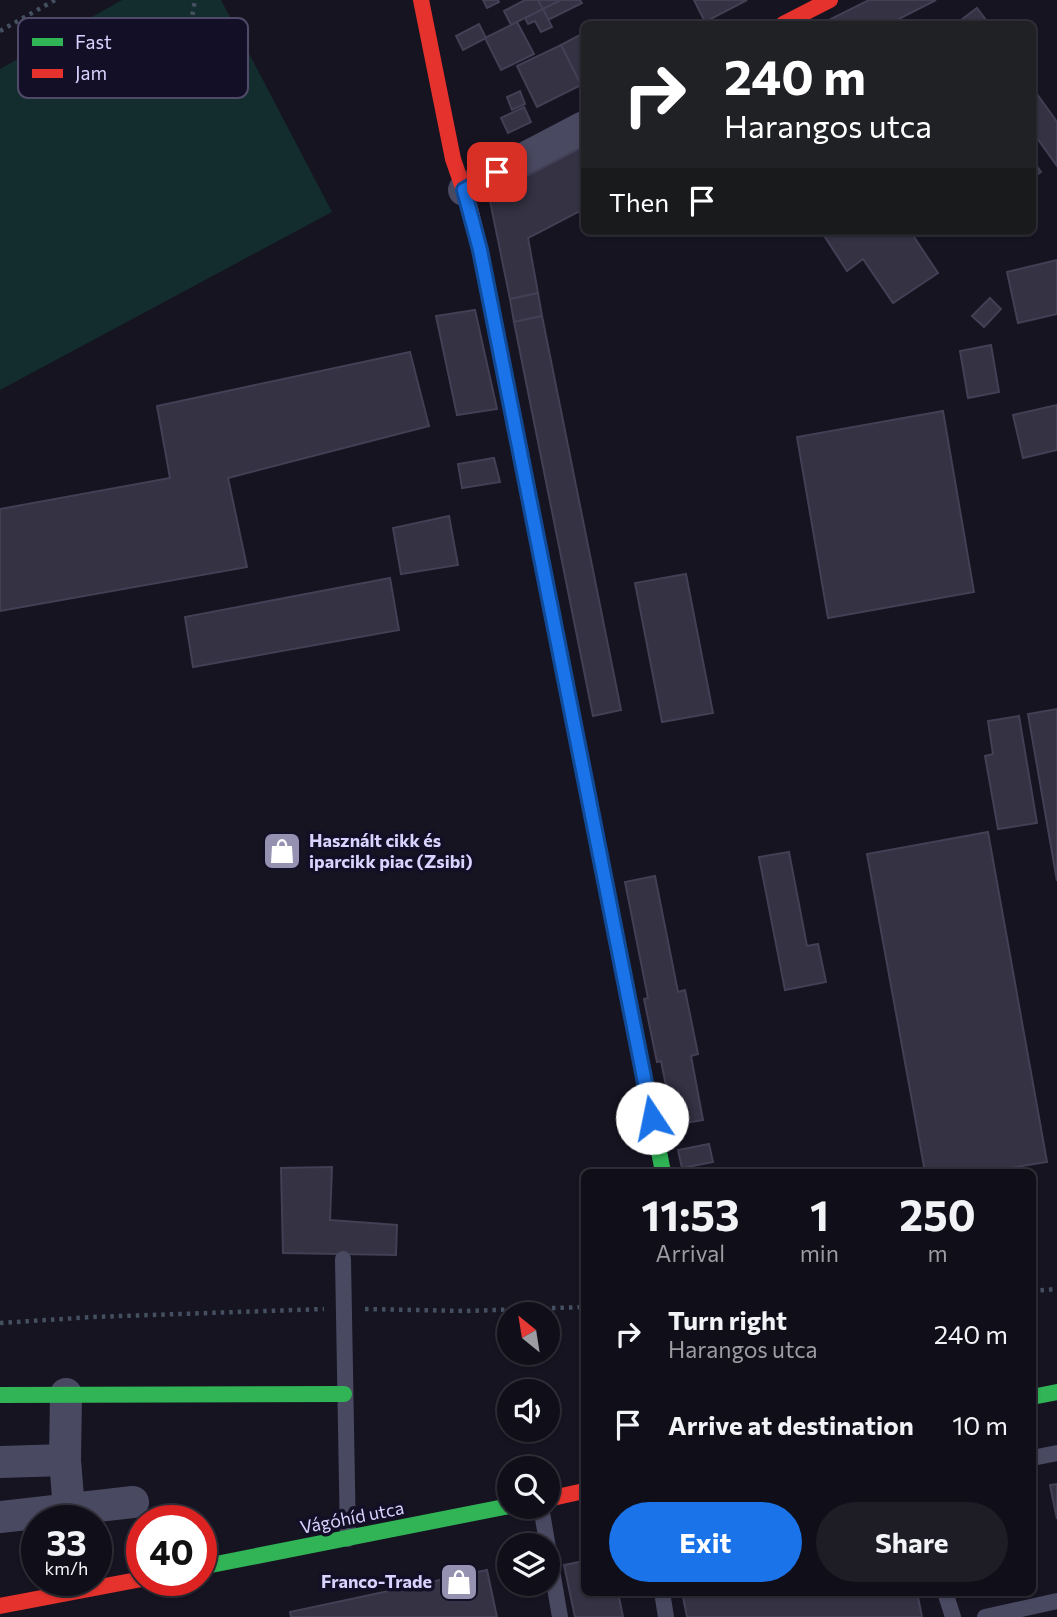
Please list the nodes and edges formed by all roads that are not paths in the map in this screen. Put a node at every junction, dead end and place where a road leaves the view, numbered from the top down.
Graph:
1 (421, 0) edge
2 (830, 0) edge
3 (789, 21) edge
4 (581, 129) edge
5 (464, 190) junction
6 (662, 1169) edge
7 (344, 1259) dead end
8 (1057, 1392) edge
9 (66, 1394) junction
10 (344, 1394) junction
11 (0, 1395) edge
12 (1036, 1396) edge
13 (1057, 1453) edge
14 (1036, 1457) edge
15 (65, 1460) junction
16 (0, 1462) edge
17 (581, 1492) edge
18 (560, 1496) edge
19 (133, 1502) dead end
20 (69, 1505) edge
21 (109, 1505) edge
22 (497, 1508) edge
23 (21, 1515) edge
24 (0, 1517) edge
25 (543, 1519) edge
26 (348, 1539) junction
27 (217, 1564) edge
28 (126, 1582) edge
29 (663, 1596) edge
30 (946, 1596) edge
31 (1057, 1601) edge
32 (0, 1606) edge
33 (560, 1617) edge
34 (666, 1617) edge
35 (953, 1617) edge
36 (985, 1617) edge

1 - 5 street
2 - 3 street
4 - 5 street
5 - 6 street
7 - 10 lane
8 - 12 street
9 - 10 street
9 - 11 street
9 - 15 street
10 - 26 lane
13 - 14 lane
15 - 16 street
15 - 20 street
17 - 18 street
19 - 21 street
22 - 26 street, Vágóhíd utca
23 - 24 street
25 - 33 lane
26 - 27 street, Vágóhíd utca
28 - 32 street
29 - 34 lane
30 - 35 lane
31 - 36 lane

